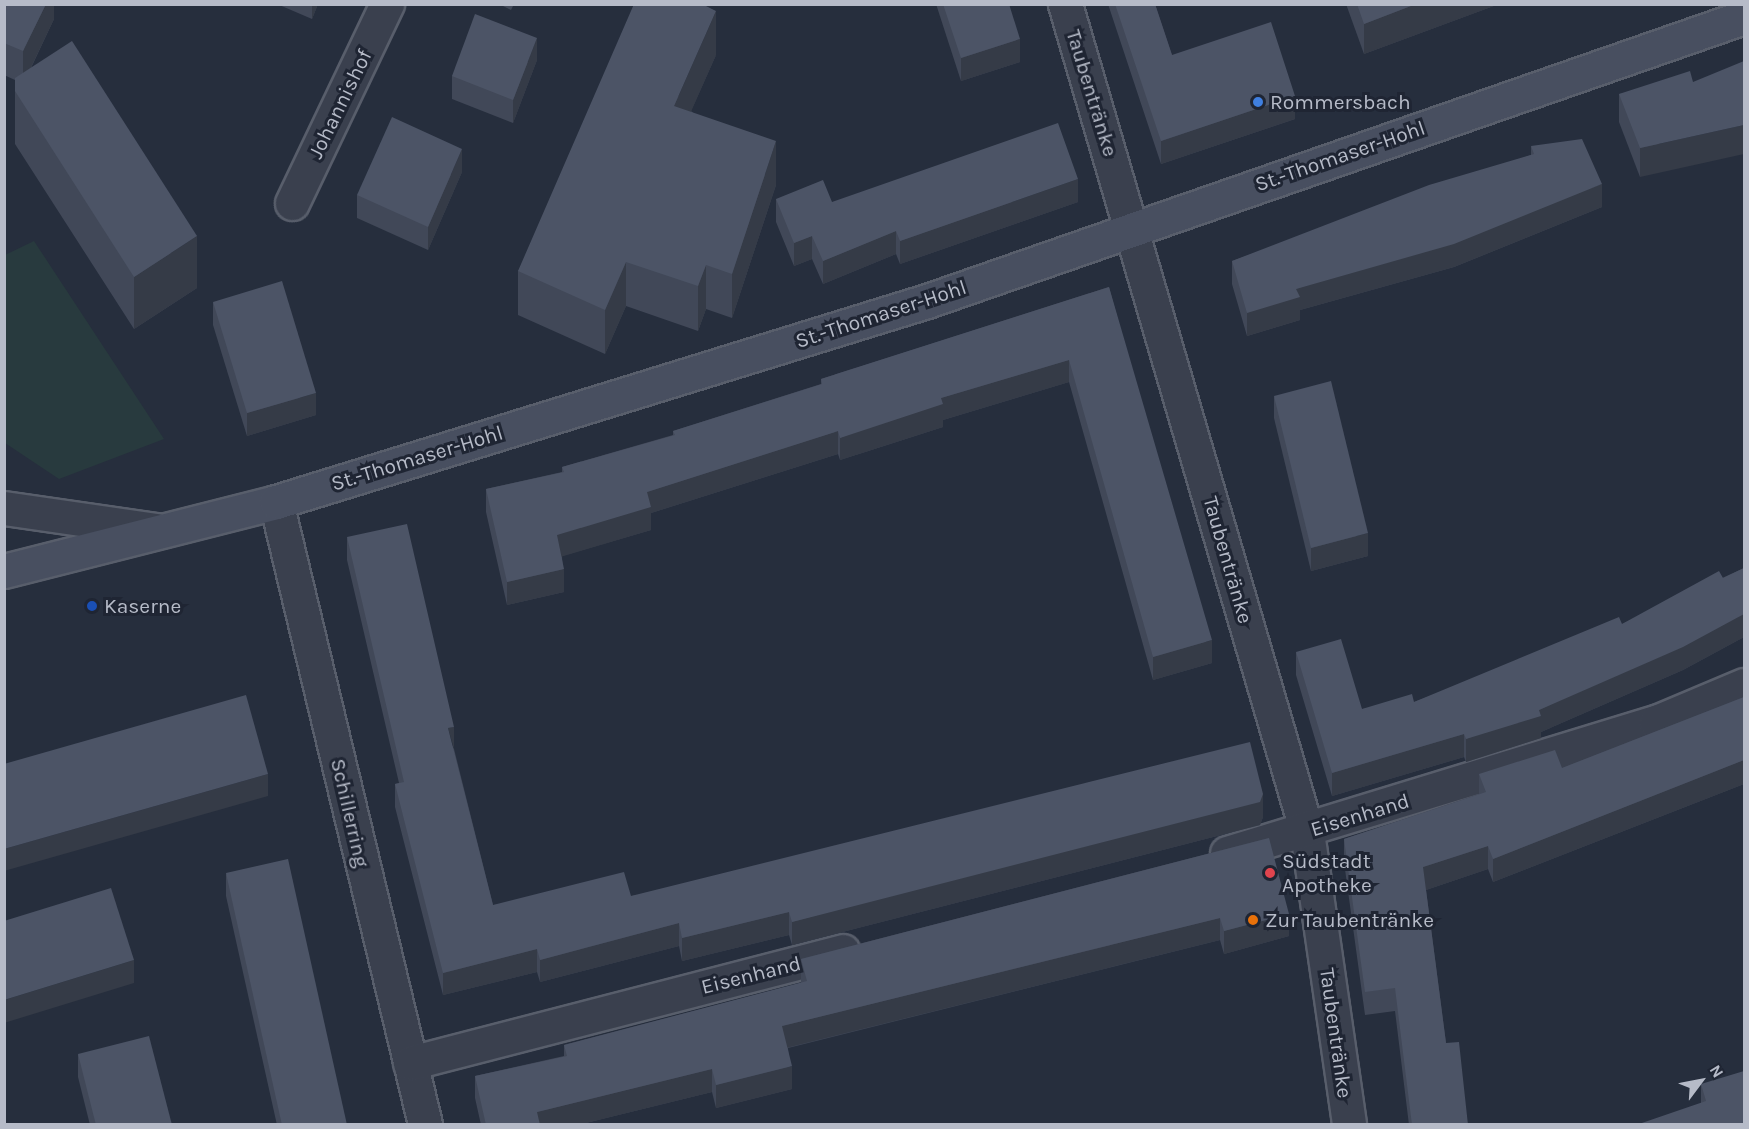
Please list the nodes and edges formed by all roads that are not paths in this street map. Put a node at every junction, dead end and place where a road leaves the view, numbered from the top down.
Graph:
1 (387, 4) edge
2 (1065, 4) edge
3 (1744, 17) edge
4 (292, 203) dead end
5 (1133, 227) junction
6 (276, 502) junction
7 (4, 508) edge
8 (156, 530) junction
9 (4, 571) edge
10 (1744, 685) edge
11 (1306, 832) junction
12 (1192, 862) edge
13 (870, 945) edge
14 (410, 1063) junction
15 (426, 1125) edge
16 (1349, 1125) edge

1 - 4 street, Johannishof
2 - 5 street, Taubentränke
3 - 5 street, St.-Thomaser-Hohl
5 - 6 street, St.-Thomaser-Hohl
5 - 11 street, Taubentränke
6 - 8 street, St.-Thomaser-Hohl
6 - 14 street, Schillerring
7 - 8 street
8 - 9 street, St.-Thomaser-Hohl
10 - 11 street, Eisenhand
11 - 12 street, Eisenhand
11 - 16 street, Taubentränke
13 - 14 street, Eisenhand
14 - 15 street, Schillerring

